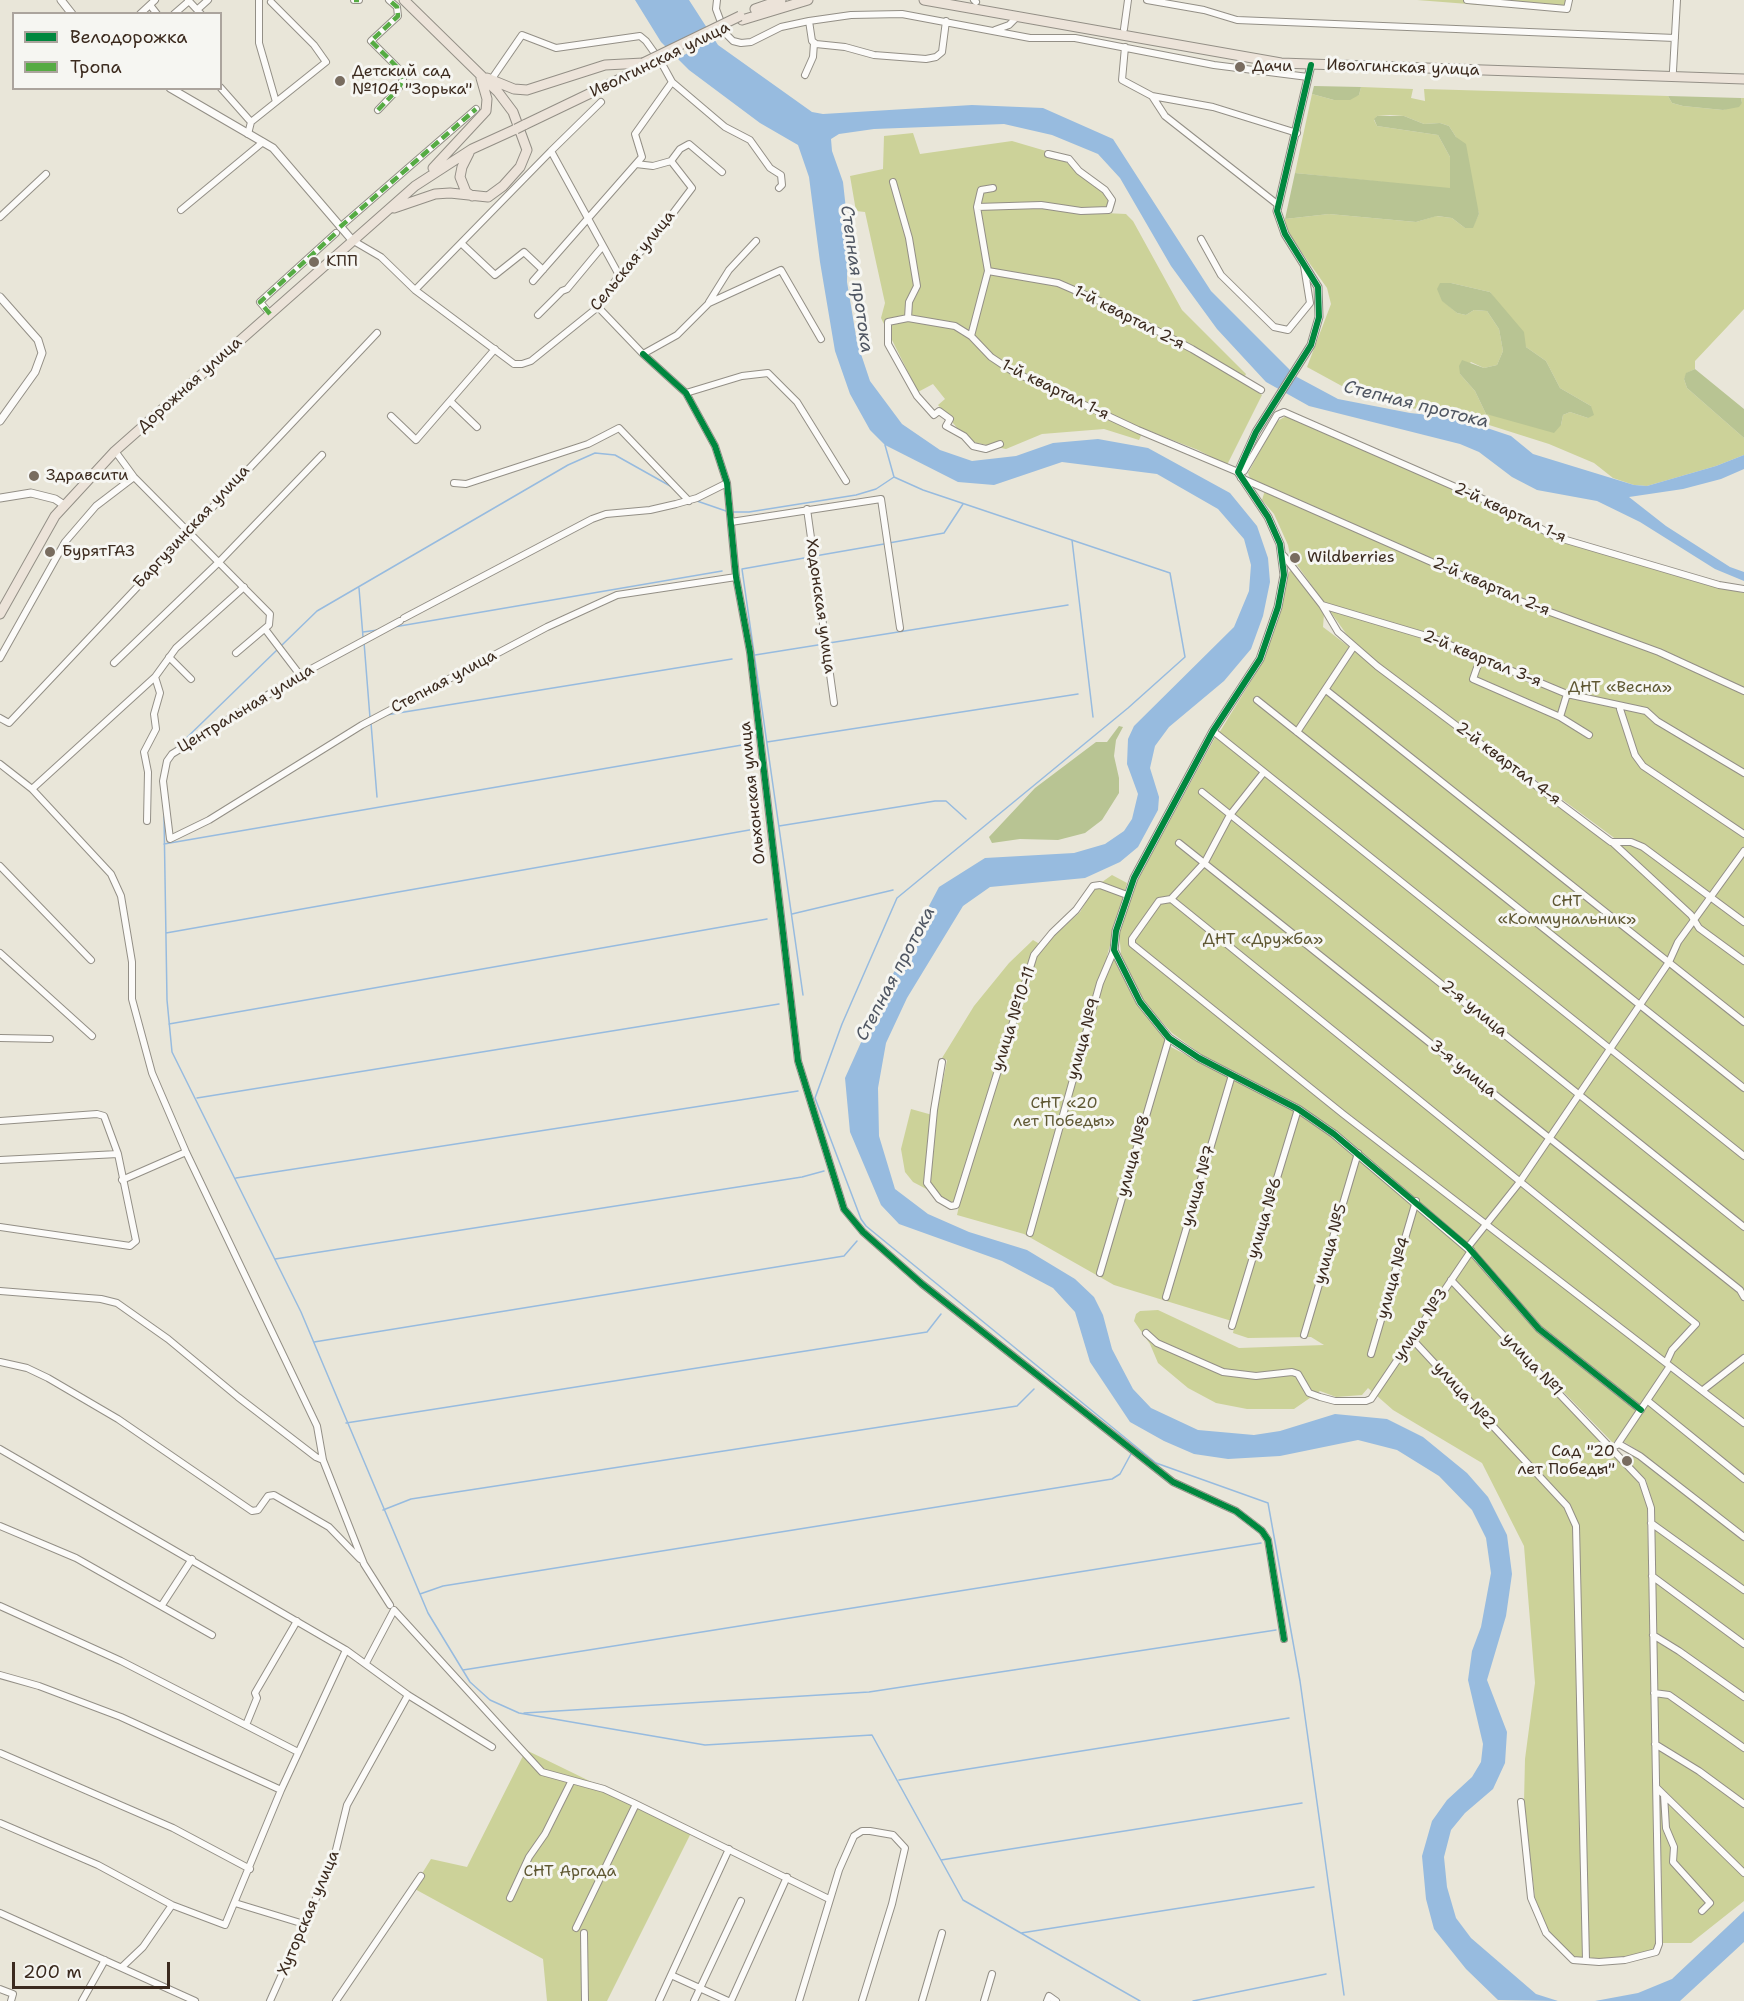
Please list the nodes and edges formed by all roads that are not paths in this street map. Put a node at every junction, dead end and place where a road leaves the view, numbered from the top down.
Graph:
1 (61, 0) edge
2 (189, 0) edge
3 (208, 0) edge
4 (259, 0) edge
5 (388, 0) edge
6 (404, 0) edge
7 (717, 0) edge
8 (781, 0) edge
9 (808, 0) edge
10 (924, 0) edge
11 (963, 0) edge
12 (1128, 0) edge
13 (1147, 0) edge
14 (1467, 0) edge
15 (1569, 0) edge
16 (1677, 0) edge
17 (975, 1) edge
18 (1485, 1) edge
19 (271, 2) dead end
20 (1532, 3) edge
21 (199, 11) edge
22 (70, 12) edge
23 (176, 12) edge
24 (1018, 16) junction
25 (741, 18) junction
26 (809, 21) junction
27 (946, 21) junction
28 (1124, 29) junction
29 (986, 30) junction
30 (1675, 38) junction
31 (814, 43) junction
32 (1125, 47) junction
33 (644, 65) junction
34 (1311, 65) junction
35 (1673, 71) junction
36 (1744, 73) edge
37 (481, 75) junction
38 (806, 75) dead end
39 (1308, 77) junction
40 (1744, 79) edge
41 (491, 80) junction
42 (672, 82) junction
43 (222, 89) edge
44 (173, 90) edge
45 (1152, 96) junction
46 (276, 102) junction
47 (601, 102) dead end
48 (476, 109) dead end
49 (378, 110) dead end
50 (250, 122) junction
51 (519, 124) junction
52 (1297, 133) junction
53 (248, 134) junction
54 (263, 142) junction
55 (472, 149) junction
56 (551, 151) junction
57 (1048, 154) dead end
58 (671, 161) junction
59 (636, 164) junction
60 (433, 168) junction
61 (722, 171) dead end
62 (46, 174) dead end
63 (893, 182) dead end
64 (415, 186) junction
65 (779, 188) dead end
66 (993, 188) dead end
67 (474, 198) junction
68 (1277, 204) junction
69 (977, 207) junction
70 (181, 210) dead end
71 (381, 215) junction
72 (0, 217) edge
73 (588, 219) junction
74 (338, 230) junction
75 (1201, 239) dead end
76 (352, 240) junction
77 (756, 241) dead end
78 (461, 243) junction
79 (602, 247) junction
80 (1303, 262) junction
81 (543, 270) junction
82 (988, 271) junction
83 (619, 275) junction
84 (533, 281) dead end
85 (416, 290) junction
86 (0, 297) edge
87 (709, 303) junction
88 (598, 308) junction
89 (270, 314) junction
90 (538, 315) dead end
91 (908, 318) junction
92 (377, 333) dead end
93 (971, 336) junction
94 (821, 339) dead end
95 (495, 349) junction
96 (643, 354) junction
97 (1261, 390) dead end
98 (686, 393) junction
99 (451, 402) junction
100 (391, 416) dead end
101 (0, 421) edge
102 (477, 427) dead end
103 (1000, 444) dead end
104 (116, 451) junction
105 (322, 455) dead end
106 (1239, 475) junction
107 (134, 477) junction
108 (846, 481) dead end
109 (454, 483) dead end
110 (727, 483) junction
111 (0, 498) edge
112 (688, 501) junction
113 (64, 505) junction
114 (807, 509) junction
115 (731, 522) junction
116 (187, 532) junction
117 (1284, 556) junction
118 (219, 562) junction
119 (736, 578) junction
120 (244, 587) junction
121 (1744, 589) edge
122 (1322, 605) junction
123 (0, 614) edge
124 (900, 628) dead end
125 (266, 629) junction
126 (1354, 646) junction
127 (236, 653) dead end
128 (169, 657) junction
129 (0, 658) edge
130 (1480, 659) dead end
131 (114, 663) dead end
132 (300, 675) junction
133 (155, 677) junction
134 (191, 679) dead end
135 (1326, 690) junction
136 (1744, 691) edge
137 (1567, 693) junction
138 (1257, 700) dead end
139 (834, 703) dead end
140 (1620, 709) dead end
141 (1560, 717) junction
142 (0, 718) edge
143 (1213, 731) junction
144 (1297, 732) junction
145 (1589, 735) dead end
146 (0, 764) edge
147 (1264, 772) junction
148 (1744, 773) edge
149 (32, 789) junction
150 (1202, 792) dead end
151 (1230, 815) junction
152 (147, 821) dead end
153 (1744, 834) edge
154 (173, 840) joint
155 (1611, 842) junction
156 (1179, 843) dead end
157 (1744, 850) edge
158 (1205, 862) junction
159 (0, 866) edge
160 (1127, 895) junction
161 (1171, 899) junction
162 (1710, 899) junction
163 (1693, 920) junction
164 (1744, 922) edge
165 (1114, 950) junction
166 (0, 952) edge
167 (91, 960) dead end
168 (1744, 961) edge
169 (1669, 962) junction
170 (1639, 1005) junction
171 (1744, 1022) edge
172 (92, 1036) dead end
173 (0, 1038) edge
174 (1169, 1038) junction
175 (50, 1039) dead end
176 (1609, 1049) junction
177 (942, 1062) dead end
178 (1232, 1075) junction
179 (1744, 1088) edge
180 (1578, 1092) junction
181 (1298, 1109) junction
182 (0, 1121) edge
183 (1548, 1137) junction
184 (186, 1152) junction
185 (1358, 1153) junction
186 (118, 1154) junction
187 (1744, 1156) edge
188 (0, 1160) edge
189 (122, 1180) junction
190 (1520, 1183) junction
191 (1416, 1201) junction
192 (1488, 1223) junction
193 (0, 1227) edge
194 (1744, 1227) edge
195 (1030, 1233) dead end
196 (1470, 1249) junction
197 (1100, 1273) dead end
198 (1451, 1280) junction
199 (0, 1291) edge
200 (1166, 1297) dead end
201 (1744, 1297) edge
202 (1232, 1326) dead end
203 (1146, 1333) dead end
204 (1304, 1335) dead end
205 (1412, 1339) junction
206 (1371, 1354) dead end
207 (1744, 1358) edge
208 (0, 1362) edge
209 (1668, 1364) junction
210 (1702, 1390) junction
211 (1648, 1401) junction
212 (1641, 1410) junction
213 (1743, 1422) edge
214 (1618, 1444) junction
215 (0, 1449) edge
216 (1612, 1451) junction
217 (323, 1460) junction
218 (1744, 1479) edge
219 (1651, 1522) junction
220 (0, 1526) edge
221 (1744, 1537) edge
222 (192, 1559) junction
223 (364, 1564) junction
224 (1652, 1576) junction
225 (1744, 1590) edge
226 (162, 1605) junction
227 (390, 1605) dead end
228 (0, 1606) edge
229 (297, 1621) junction
230 (212, 1635) dead end
231 (1653, 1635) junction
232 (1284, 1639) dead end
233 (1744, 1644) edge
234 (346, 1650) junction
235 (366, 1663) junction
236 (0, 1676) edge
237 (1654, 1693) junction
238 (408, 1695) junction
239 (1744, 1697) edge
240 (246, 1725) junction
241 (1655, 1744) junction
242 (492, 1747) dead end
243 (1744, 1748) edge
244 (298, 1752) junction
245 (0, 1754) edge
246 (572, 1782) junction
247 (1657, 1788) junction
248 (281, 1790) junction
249 (1664, 1795) junction
250 (1521, 1802) dead end
251 (636, 1804) junction
252 (1744, 1804) edge
253 (0, 1823) edge
254 (729, 1849) junction
255 (250, 1869) junction
256 (1744, 1873) edge
257 (421, 1876) dead end
258 (787, 1877) junction
259 (510, 1898) dead end
260 (829, 1899) junction
261 (741, 1900) dead end
262 (235, 1903) junction
263 (172, 1905) junction
264 (1702, 1911) dead end
265 (0, 1913) edge
266 (304, 1924) junction
267 (576, 1928) dead end
268 (584, 1933) dead end
269 (942, 1933) dead end
270 (105, 1960) junction
271 (1586, 1960) junction
272 (122, 1967) junction
273 (992, 1974) dead end
274 (671, 1975) junction
275 (700, 1988) junction
276 (0, 1989) edge
277 (1048, 1998) edge
278 (11, 2001) edge
279 (82, 2001) edge
280 (195, 2001) edge
281 (270, 2001) edge
282 (336, 2001) edge
283 (585, 2001) edge
284 (658, 2001) edge
285 (694, 2001) edge
286 (729, 2001) edge
287 (799, 2001) edge
288 (862, 2001) edge
289 (922, 2001) edge
290 (984, 2001) edge
291 (1056, 2001) edge

1 - 22 street
2 - 21 street
2 - 23 street
3 - 21 street
4 - 46 street
5 - 49 street
6 - 37 main road
7 - 26 street
8 - 25 main road, Иволгинская улица
9 - 25 main road, Иволгинская улица
10 - 24 main road, Иволгинская улица
11 - 17 main road, Иволгинская улица
12 - 28 street
13 - 30 street
14 - 18 street
15 - 20 street
16 - 30 street
17 - 28 main road, Иволгинская улица
18 - 20 street
19 - 46 street
24 - 29 street
24 - 34 main road, Иволгинская улица
25 - 33 main road, Иволгинская улица, bridge
26 - 27 street
26 - 31 street
27 - 29 street
27 - 31 street
28 - 35 main road, Иволгинская улица
29 - 32 street
30 - 35 street
31 - 38 street
32 - 39 street
32 - 45 street
33 - 41 main road
33 - 51 main road, Иволгинская улица
34 - 39 street
34 - 40 main road, Иволгинская улица
35 - 36 main road, Иволгинская улица
37 - 41 main road
37 - 60 main road
37 - 67 main road
39 - 52 street
41 - 42 street
42 - 59 street
42 - 65 street
43 - 50 street
44 - 53 street
45 - 52 street
45 - 68 street
46 - 50 street
47 - 56 street
48 - 74 street
50 - 53 street
51 - 55 main road, Дорожная улица
51 - 60 main road, Дорожная улица
52 - 68 street
53 - 54 street
54 - 70 street
54 - 74 street
55 - 64 main road, Дорожная улица
55 - 67 main road
56 - 73 street
56 - 78 street
57 - 69 street
58 - 59 street
58 - 61 street
58 - 83 street, Сельская улица
59 - 73 street
60 - 64 main road, Дорожная улица
62 - 72 street
63 - 91 street
64 - 71 main road, Дорожная улица
66 - 69 street
67 - 71 main road
68 - 80 street
69 - 82 street
71 - 76 main road, Дорожная улица
73 - 79 street
73 - 81 street
74 - 76 street
74 - 89 street
75 - 80 street
76 - 85 street
76 - 89 main road, Дорожная улица
77 - 87 street
78 - 81 street
78 - 85 street
79 - 83 street
79 - 90 street
80 - 106 street
81 - 84 street
82 - 93 street
82 - 97 street, 1-й квартал 2-я
83 - 88 street, Сельская улица
85 - 95 street
86 - 101 street
87 - 94 street
87 - 96 street
88 - 95 street, Сельская улица
88 - 96 street, Ольхонская улица
89 - 104 main road, Дорожная улица
91 - 93 street, 1-й квартал 1-я
91 - 103 street
92 - 116 street, Баргузинская улица
93 - 106 street, 1-й квартал 1-я
95 - 99 street
96 - 98 street, Ольхонская улица
98 - 108 street
98 - 110 street, Ольхонская улица
99 - 100 street
99 - 102 street
104 - 107 street
104 - 113 main road, Дорожная улица
105 - 118 street
106 - 117 street
106 - 121 street, 2-й квартал 1-я
106 - 136 street, 2-й квартал 2-я
107 - 116 street
107 - 129 street
109 - 112 street
110 - 112 street, Центральная улица
110 - 115 street, Ольхонская улица
111 - 113 street
112 - 132 street, Центральная улица
113 - 123 main road, Дорожная улица
114 - 115 street
114 - 124 street
114 - 139 street, Ходонская улица
115 - 119 street, Ольхонская улица
116 - 118 street
116 - 142 street, Баргузинская улица
117 - 122 street
117 - 143 street
118 - 120 street
118 - 131 street
119 - 154 street, Степная улица
119 - 232 street, Ольхонская улица
120 - 125 street
120 - 128 street
122 - 126 street, 2-й квартал 4-я
122 - 137 street, 2-й квартал 3-я
125 - 127 street
125 - 132 street
126 - 135 street
126 - 155 street, 2-й квартал 4-я
128 - 133 street
128 - 134 street
130 - 141 street, 2-й квартал 3-я
132 - 154 street, Центральная улица
133 - 149 street
133 - 152 street
135 - 144 street
135 - 169 street
137 - 141 street
137 - 148 street, 2-й квартал 3-я
138 - 144 street
140 - 153 street
141 - 145 street, 2-й квартал 3-я
143 - 147 street
143 - 160 street
144 - 170 street
146 - 149 street
147 - 151 street
147 - 176 street
149 - 184 street
150 - 151 street, 2-я улица
151 - 158 street
151 - 180 street, 2-я улица
155 - 162 street, 2-й квартал 4-я
155 - 163 street
156 - 158 street, 3-я улица
157 - 162 street, улица №3
158 - 161 street
158 - 183 street, 3-я улица
159 - 167 street
160 - 165 street
160 - 177 street, улица №10-11
161 - 190 street
161 - 192 street
162 - 163 street, улица №3
162 - 164 street, 2-й квартал 4-я
163 - 168 street
163 - 169 street, улица №3
165 - 174 street
165 - 195 street, улица №9
166 - 172 street
169 - 170 street, улица №3
169 - 171 street
170 - 176 street, улица №3
170 - 179 street
173 - 175 street
174 - 178 street
174 - 197 street, улица №8
176 - 180 street, улица №3
176 - 187 street
178 - 181 street
178 - 200 street, улица №7
180 - 183 street, улица №3
180 - 194 street, 2-я улица
181 - 185 street
181 - 202 street, улица №6
182 - 186 street
183 - 190 street, улица №3
183 - 201 street, 3-я улица
184 - 189 street
184 - 217 street
185 - 191 street
185 - 204 street, улица №5
186 - 188 street
186 - 189 street
189 - 193 street
190 - 192 street, улица №3
190 - 209 street
191 - 196 street
191 - 206 street, улица №4
192 - 196 street, улица №3
192 - 209 street
196 - 198 street, улица №3
196 - 212 street
198 - 205 street, улица №3
198 - 216 street, улица №1
199 - 217 street
203 - 205 street, улица №3
205 - 271 street, улица №2
207 - 210 street
208 - 223 street
209 - 210 street
209 - 211 street
210 - 213 street
211 - 212 street
211 - 218 street
212 - 214 street
214 - 216 street
214 - 221 street
215 - 222 street
216 - 219 street, улица №1
217 - 223 street
219 - 224 street, улица №1
219 - 225 street
220 - 226 street
222 - 226 street
222 - 229 street
223 - 227 street
224 - 231 street, улица №1
224 - 233 street
226 - 230 street
228 - 240 street
229 - 234 street
229 - 240 street
231 - 237 street, улица №1
231 - 239 street
234 - 235 street
234 - 244 street
235 - 238 street
235 - 246 street
236 - 248 street
237 - 241 street, улица №1
237 - 243 street
238 - 242 street
238 - 266 street, Хуторская улица
240 - 244 street
241 - 247 street, улица №1
241 - 252 street
244 - 248 street
245 - 255 street
246 - 251 street
246 - 259 street
247 - 249 street
247 - 271 street, улица №1
248 - 255 street
249 - 256 street
249 - 264 street
250 - 271 street
251 - 254 street
251 - 267 street
253 - 263 street
254 - 258 street
254 - 274 street
255 - 262 street
257 - 282 street
258 - 260 street
258 - 286 street
260 - 287 street
260 - 288 street
261 - 275 street
262 - 263 street
262 - 266 street
263 - 272 street
265 - 270 street
266 - 281 street, Хуторская улица
268 - 283 street
269 - 289 street
270 - 272 street
270 - 279 street
272 - 280 street
273 - 290 street
274 - 275 street
274 - 284 street
275 - 285 street
275 - 286 street
276 - 278 street
277 - 291 street

